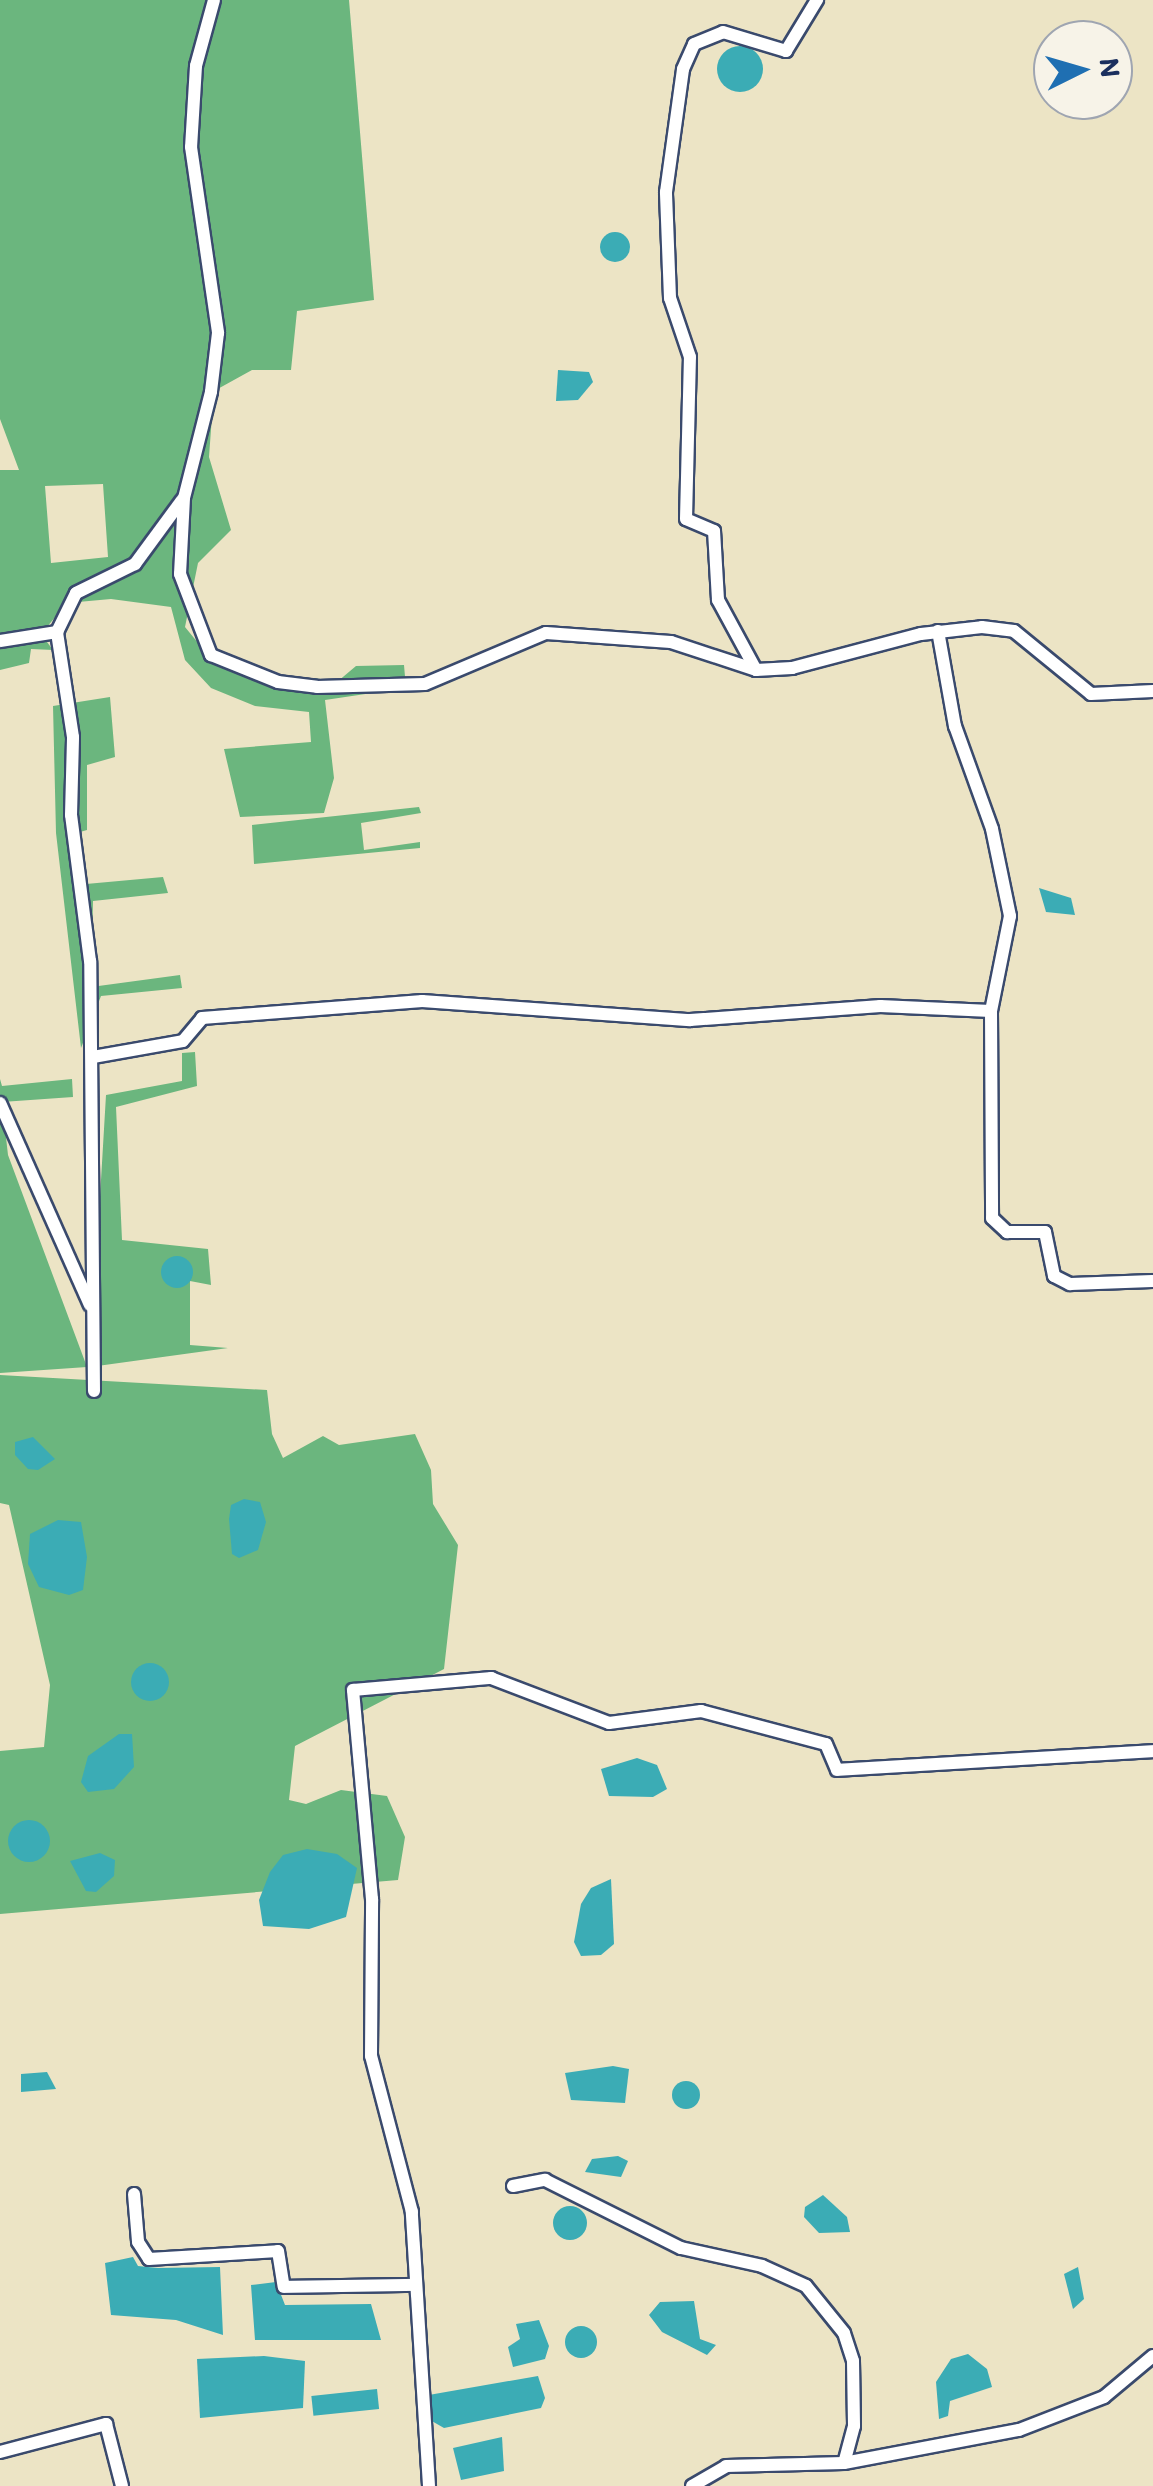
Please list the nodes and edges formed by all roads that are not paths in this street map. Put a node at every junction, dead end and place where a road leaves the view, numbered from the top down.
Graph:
1 (214, 0) edge
2 (817, 0) edge
3 (184, 498) junction
4 (938, 631) junction
5 (56, 632) junction
6 (0, 641) edge
7 (756, 670) junction
8 (1153, 691) edge
9 (992, 1011) junction
10 (93, 1057) junction
11 (0, 1104) edge
12 (1153, 1281) edge
13 (91, 1307) junction
14 (94, 1392) dead end
15 (1153, 1751) edge
16 (513, 2186) dead end
17 (134, 2194) dead end
18 (415, 2285) junction
19 (1153, 2356) edge
20 (0, 2452) edge
21 (844, 2463) junction
22 (720, 2469) junction
23 (122, 2486) edge
24 (429, 2486) edge
25 (692, 2486) edge
26 (718, 2486) edge

1 - 3 street
2 - 7 street
3 - 5 street
3 - 7 street
4 - 7 street
4 - 8 street
4 - 9 street
5 - 6 street
5 - 10 street
9 - 10 street
9 - 12 street
10 - 13 street
11 - 13 street
13 - 14 street
15 - 18 street
16 - 21 street
17 - 18 street
18 - 24 street
19 - 21 street
20 - 23 street
21 - 22 street
22 - 25 street
22 - 26 street

